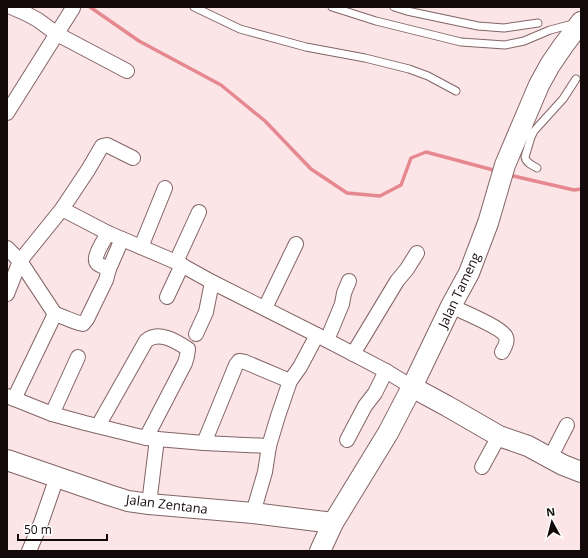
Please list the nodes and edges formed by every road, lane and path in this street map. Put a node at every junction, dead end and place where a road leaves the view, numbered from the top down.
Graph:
1 (10, 7) edge
2 (194, 7) edge
3 (332, 7) edge
4 (394, 7) edge
5 (73, 8) dead end
6 (7, 10) edge
7 (581, 22) edge
8 (538, 23) dead end
9 (57, 34) junction
10 (127, 71) dead end
11 (576, 79) dead end
12 (456, 91) dead end
13 (7, 112) edge
14 (525, 134) junction
15 (133, 158) dead end
16 (537, 168) dead end
17 (165, 188) dead end
18 (62, 209) junction
19 (199, 212) dead end
20 (108, 233) junction
21 (122, 239) junction
22 (296, 244) dead end
23 (141, 246) junction
24 (7, 248) edge
25 (417, 253) dead end
26 (20, 262) junction
27 (179, 264) junction
28 (109, 269) junction
29 (212, 282) junction
30 (349, 282) dead end
31 (7, 294) edge
32 (167, 297) dead end
33 (451, 306) junction
34 (264, 308) junction
35 (56, 314) junction
36 (196, 334) dead end
37 (322, 338) junction
38 (502, 352) dead end
39 (353, 354) junction
40 (78, 357) dead end
41 (386, 372) junction
42 (290, 381) junction
43 (412, 387) junction
44 (11, 398) edge
45 (52, 414) junction
46 (567, 425) dead end
47 (98, 426) junction
48 (499, 436) junction
49 (151, 438) junction
50 (347, 440) dead end
51 (204, 443) junction
52 (269, 446) junction
53 (550, 458) junction
54 (7, 460) edge
55 (482, 467) dead end
56 (581, 472) edge
57 (57, 477) junction
58 (149, 504) junction
59 (253, 513) junction
60 (333, 523) junction
61 (29, 551) edge
62 (320, 551) edge

1 - 6 street
1 - 9 street
2 - 12 lane
3 - 7 lane
4 - 8 lane
5 - 9 street
7 - 14 street, Jalan Tameng
9 - 10 street
9 - 13 street
11 - 14 lane
14 - 16 lane
14 - 33 street, Jalan Tameng
15 - 18 street
17 - 23 street
18 - 20 street
18 - 26 street
19 - 27 street
20 - 21 street
20 - 28 street
21 - 23 street
21 - 28 street
22 - 34 street
23 - 27 street
24 - 26 street
25 - 39 street
26 - 31 street
26 - 35 street
27 - 29 street
27 - 32 street
28 - 35 street
29 - 34 street
29 - 36 street
30 - 37 street
33 - 38 street
33 - 43 street, Jalan Tameng
34 - 37 street
35 - 44 street
37 - 39 street
37 - 42 street
39 - 41 street
40 - 45 street
41 - 43 street
41 - 50 street
42 - 51 street
42 - 52 street
43 - 48 street
43 - 60 street, Jalan Tameng
44 - 45 street
45 - 47 street
46 - 53 street
47 - 49 street
47 - 49 street
48 - 53 street
48 - 55 street
49 - 51 street
49 - 58 street
51 - 52 street
52 - 59 street
53 - 56 street
54 - 57 street, Jalan Zentana
57 - 58 street, Jalan Zentana
57 - 61 street
58 - 59 street, Jalan Zentana
59 - 60 street, Jalan Zentana
60 - 62 street, Jalan Tameng

